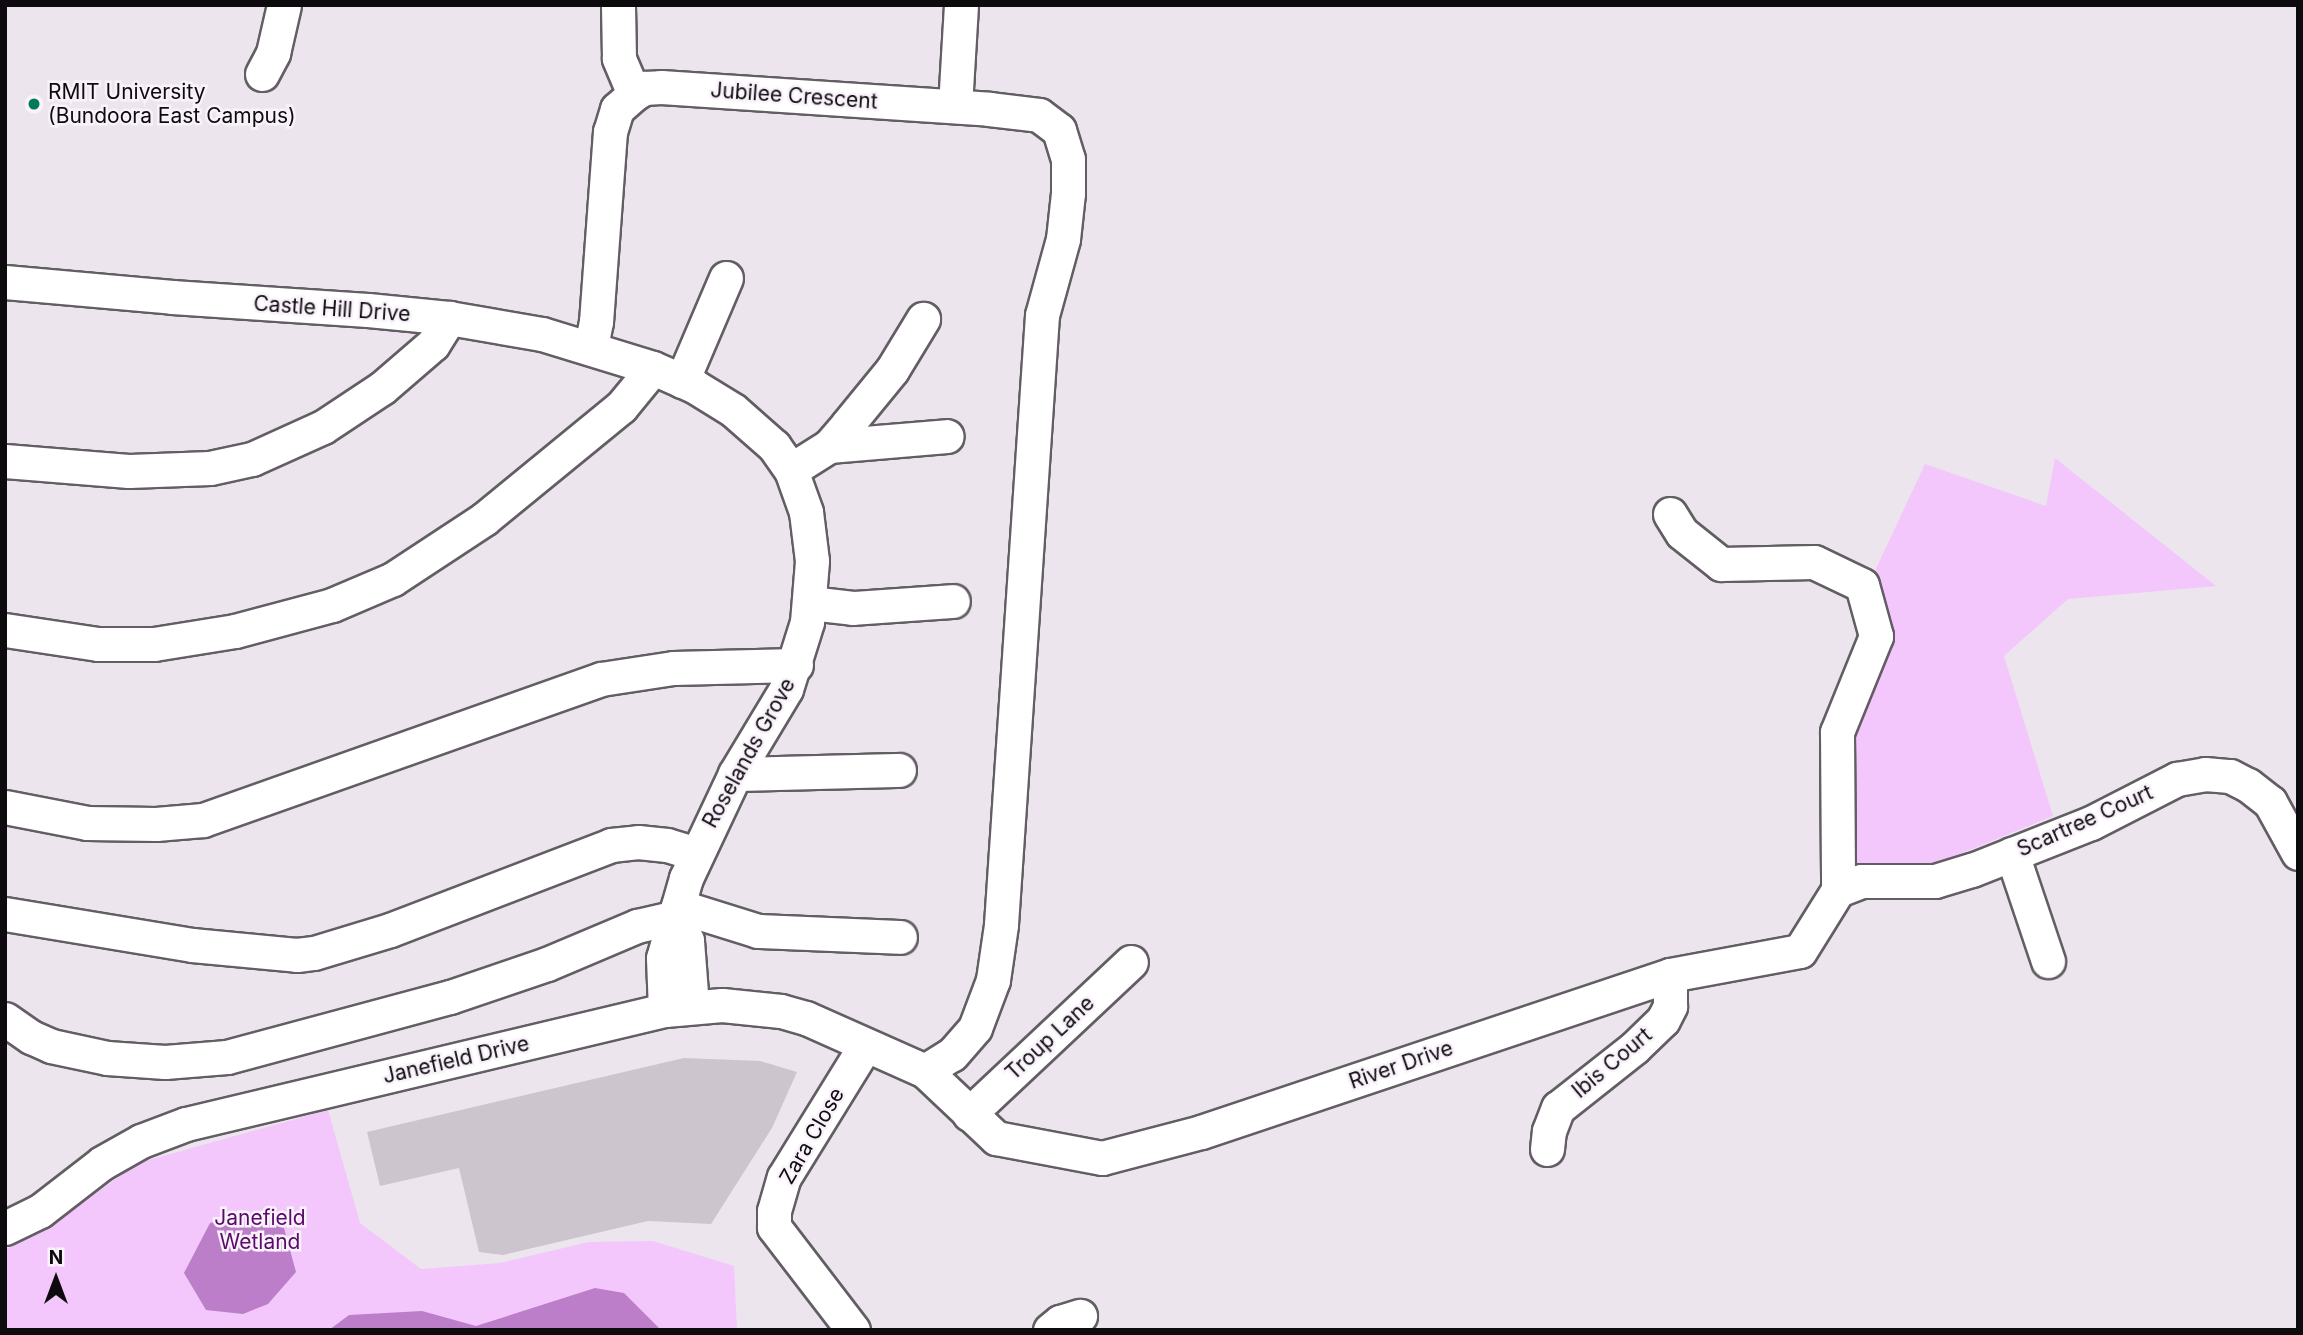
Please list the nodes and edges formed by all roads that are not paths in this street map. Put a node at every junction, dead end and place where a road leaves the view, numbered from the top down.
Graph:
1 (285, 5) edge
2 (618, 5) edge
3 (961, 5) edge
4 (262, 74) dead end
5 (634, 94) junction
6 (955, 106) junction
7 (726, 278) dead end
8 (5, 282) edge
9 (449, 318) junction
10 (923, 318) dead end
11 (591, 347) junction
12 (667, 374) junction
13 (947, 436) dead end
14 (829, 446) junction
15 (5, 461) edge
16 (790, 470) junction
17 (1670, 514) dead end
18 (953, 601) dead end
19 (810, 603) junction
20 (5, 630) edge
21 (796, 665) junction
22 (900, 770) dead end
23 (735, 774) junction
24 (5, 807) edge
25 (696, 853) junction
26 (2298, 853) edge
27 (2012, 854) junction
28 (1838, 890) junction
29 (677, 912) junction
30 (5, 914) edge
31 (900, 937) dead end
32 (2048, 961) dead end
33 (1131, 962) dead end
34 (1670, 975) junction
35 (679, 1008) junction
36 (8, 1026) edge
37 (865, 1046) junction
38 (925, 1071) junction
39 (958, 1104) junction
40 (1547, 1149) dead end
41 (5, 1228) edge
42 (1080, 1316) dead end
43 (853, 1330) edge
44 (1049, 1330) edge

1 - 4 street
2 - 5 street
3 - 6 street
5 - 6 street, Jubilee Crescent
5 - 11 street
6 - 38 street, Jubilee Crescent
7 - 12 street
8 - 9 street, Castle Hill Drive
9 - 11 street, Castle Hill Drive
9 - 15 street
10 - 14 street
11 - 12 street, Castle Hill Drive
12 - 16 street, Roselands Grove
12 - 20 street
13 - 14 street
14 - 16 street
16 - 19 street, Roselands Grove
17 - 28 street
18 - 19 street
19 - 21 street, Roselands Grove
21 - 23 street, Roselands Grove
21 - 24 street
22 - 23 street
23 - 25 street, Roselands Grove
25 - 29 street, Roselands Grove
25 - 30 street
26 - 27 street, Scartree Court
27 - 28 street, Scartree Court
27 - 32 street
28 - 34 street, River Drive
29 - 31 street
29 - 35 street
29 - 36 street
33 - 39 street, Troup Lane
34 - 39 street, River Drive
34 - 40 street, Ibis Court
35 - 37 street, Janefield Drive
35 - 41 street, Janefield Drive
37 - 38 street, Janefield Drive
37 - 43 street, Zara Close
38 - 39 street, Janefield Drive
42 - 44 street

